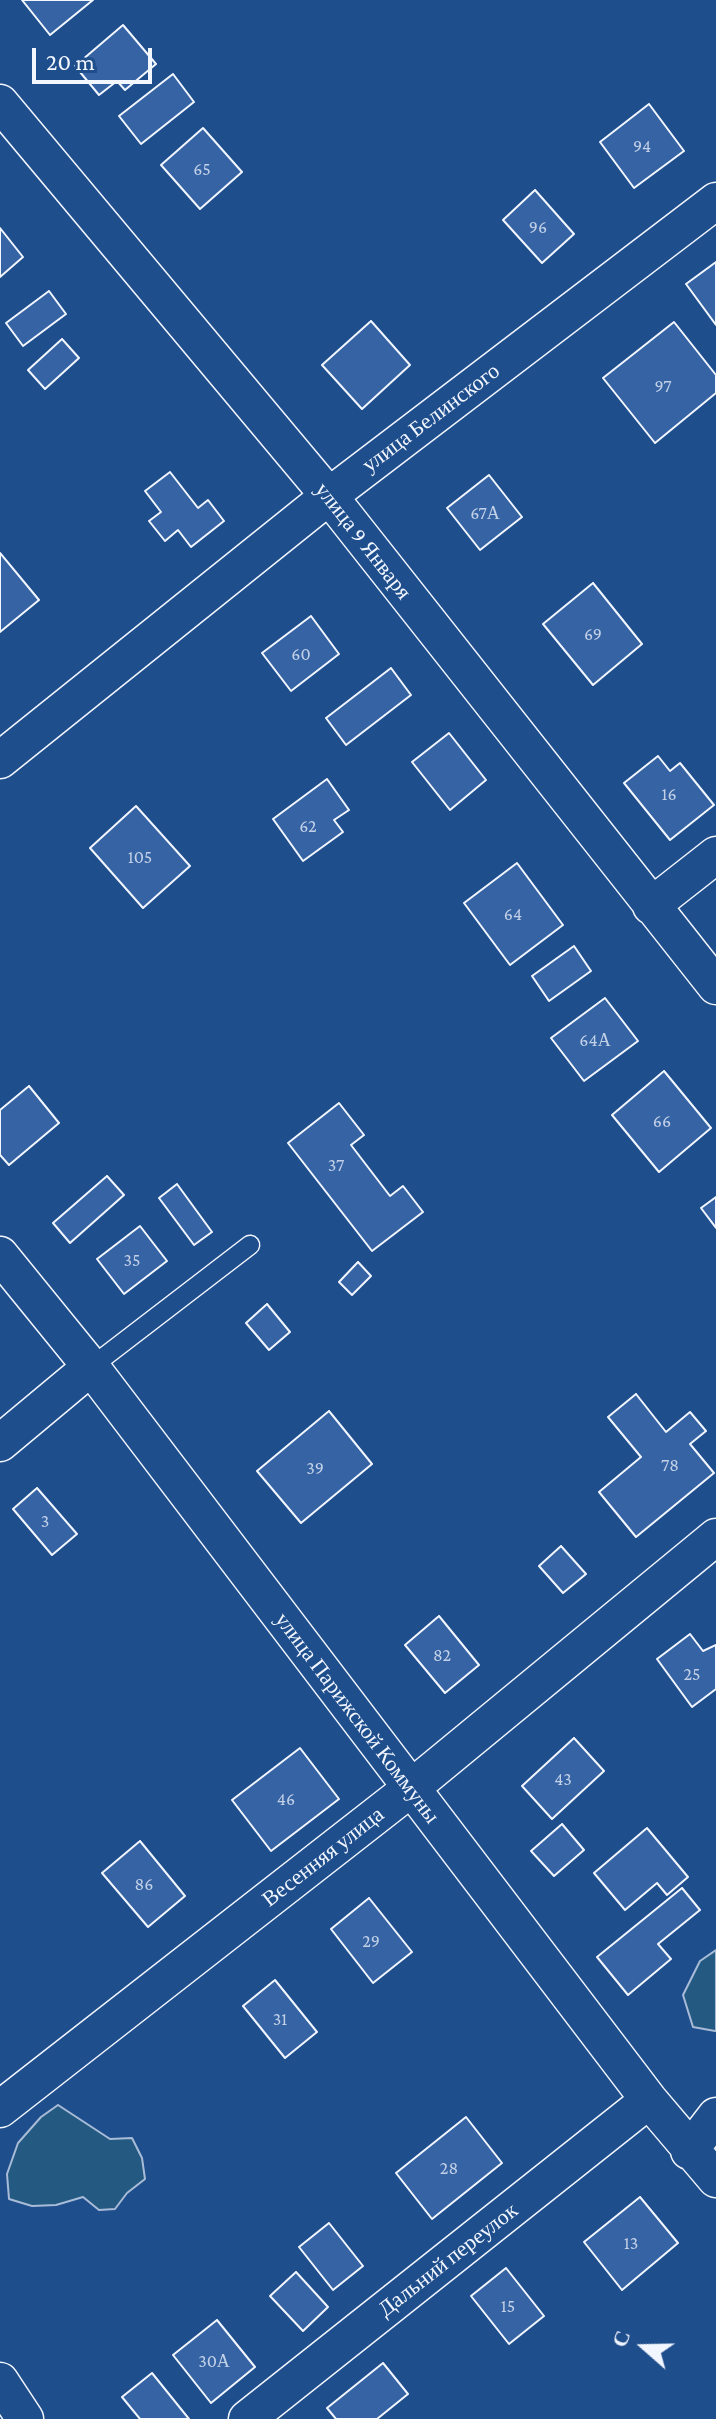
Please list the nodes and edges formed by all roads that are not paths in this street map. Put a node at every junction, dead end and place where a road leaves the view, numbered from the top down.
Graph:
1 (0, 103) edge
2 (716, 201) edge
3 (329, 496) junction
4 (0, 760) edge
5 (716, 855) edge
6 (651, 906) junction
7 (716, 986) edge
8 (250, 1245) dead end
9 (0, 1255) edge
10 (91, 1367) junction
11 (0, 1443) edge
12 (716, 1537) edge
13 (410, 1789) junction
14 (649, 2100) junction
15 (0, 2109) edge
16 (716, 2116) edge
17 (689, 2151) junction
18 (716, 2179) edge
19 (0, 2381) edge
20 (25, 2419) edge
21 (247, 2419) edge

1 - 3 street, улица 9 Января
2 - 3 street, улица Белинского
3 - 4 street, улица Белинского
3 - 6 street, улица 9 Января
5 - 6 street
6 - 7 street, улица 9 Января
8 - 10 lane
9 - 10 street, улица Парижской Коммуны
10 - 11 street
10 - 13 street, улица Парижской Коммуны
12 - 13 street, Весенняя улица
13 - 14 street, улица Парижской Коммуны
13 - 15 street, Весенняя улица
14 - 17 street, улица Парижской Коммуны
14 - 21 street, Дальний переулок
16 - 17 street
17 - 18 street, улица Парижской Коммуны
19 - 20 street

